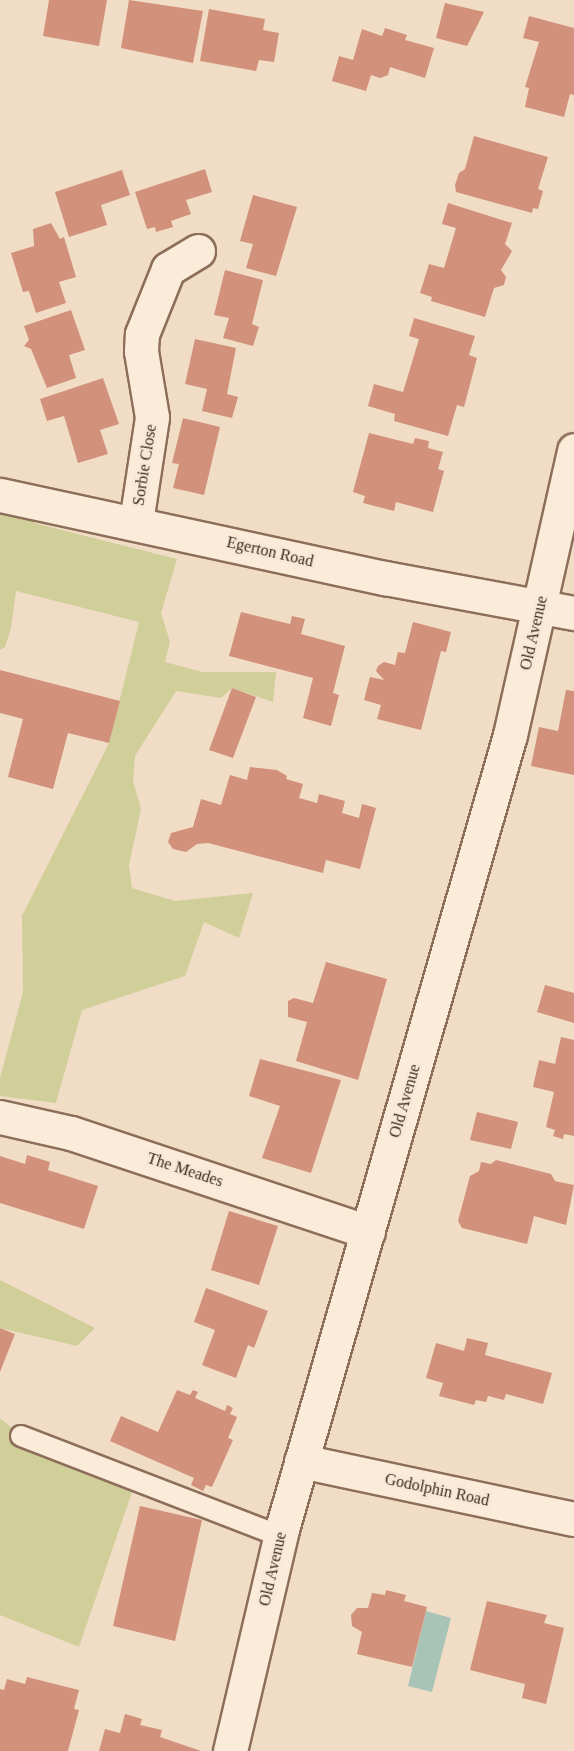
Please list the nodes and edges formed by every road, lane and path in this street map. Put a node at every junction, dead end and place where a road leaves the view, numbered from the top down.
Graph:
1 (198, 251) dead end
2 (574, 450) edge
3 (0, 495) edge
4 (136, 522) junction
5 (541, 607) junction
6 (574, 612) edge
7 (0, 1117) edge
8 (368, 1232) junction
9 (21, 1436) dead end
10 (301, 1461) junction
11 (574, 1519) edge
12 (280, 1536) junction
13 (231, 1751) edge

1 - 4 street, Sorbie Close
2 - 5 street, Old Avenue
3 - 4 street, Egerton Road
4 - 5 street, Egerton Road
5 - 6 street, Egerton Road
5 - 8 street, Old Avenue
7 - 8 street, The Meades
8 - 10 street, Old Avenue
9 - 12 lane
10 - 11 street, Godolphin Road
10 - 12 street, Old Avenue
12 - 13 street, Old Avenue

